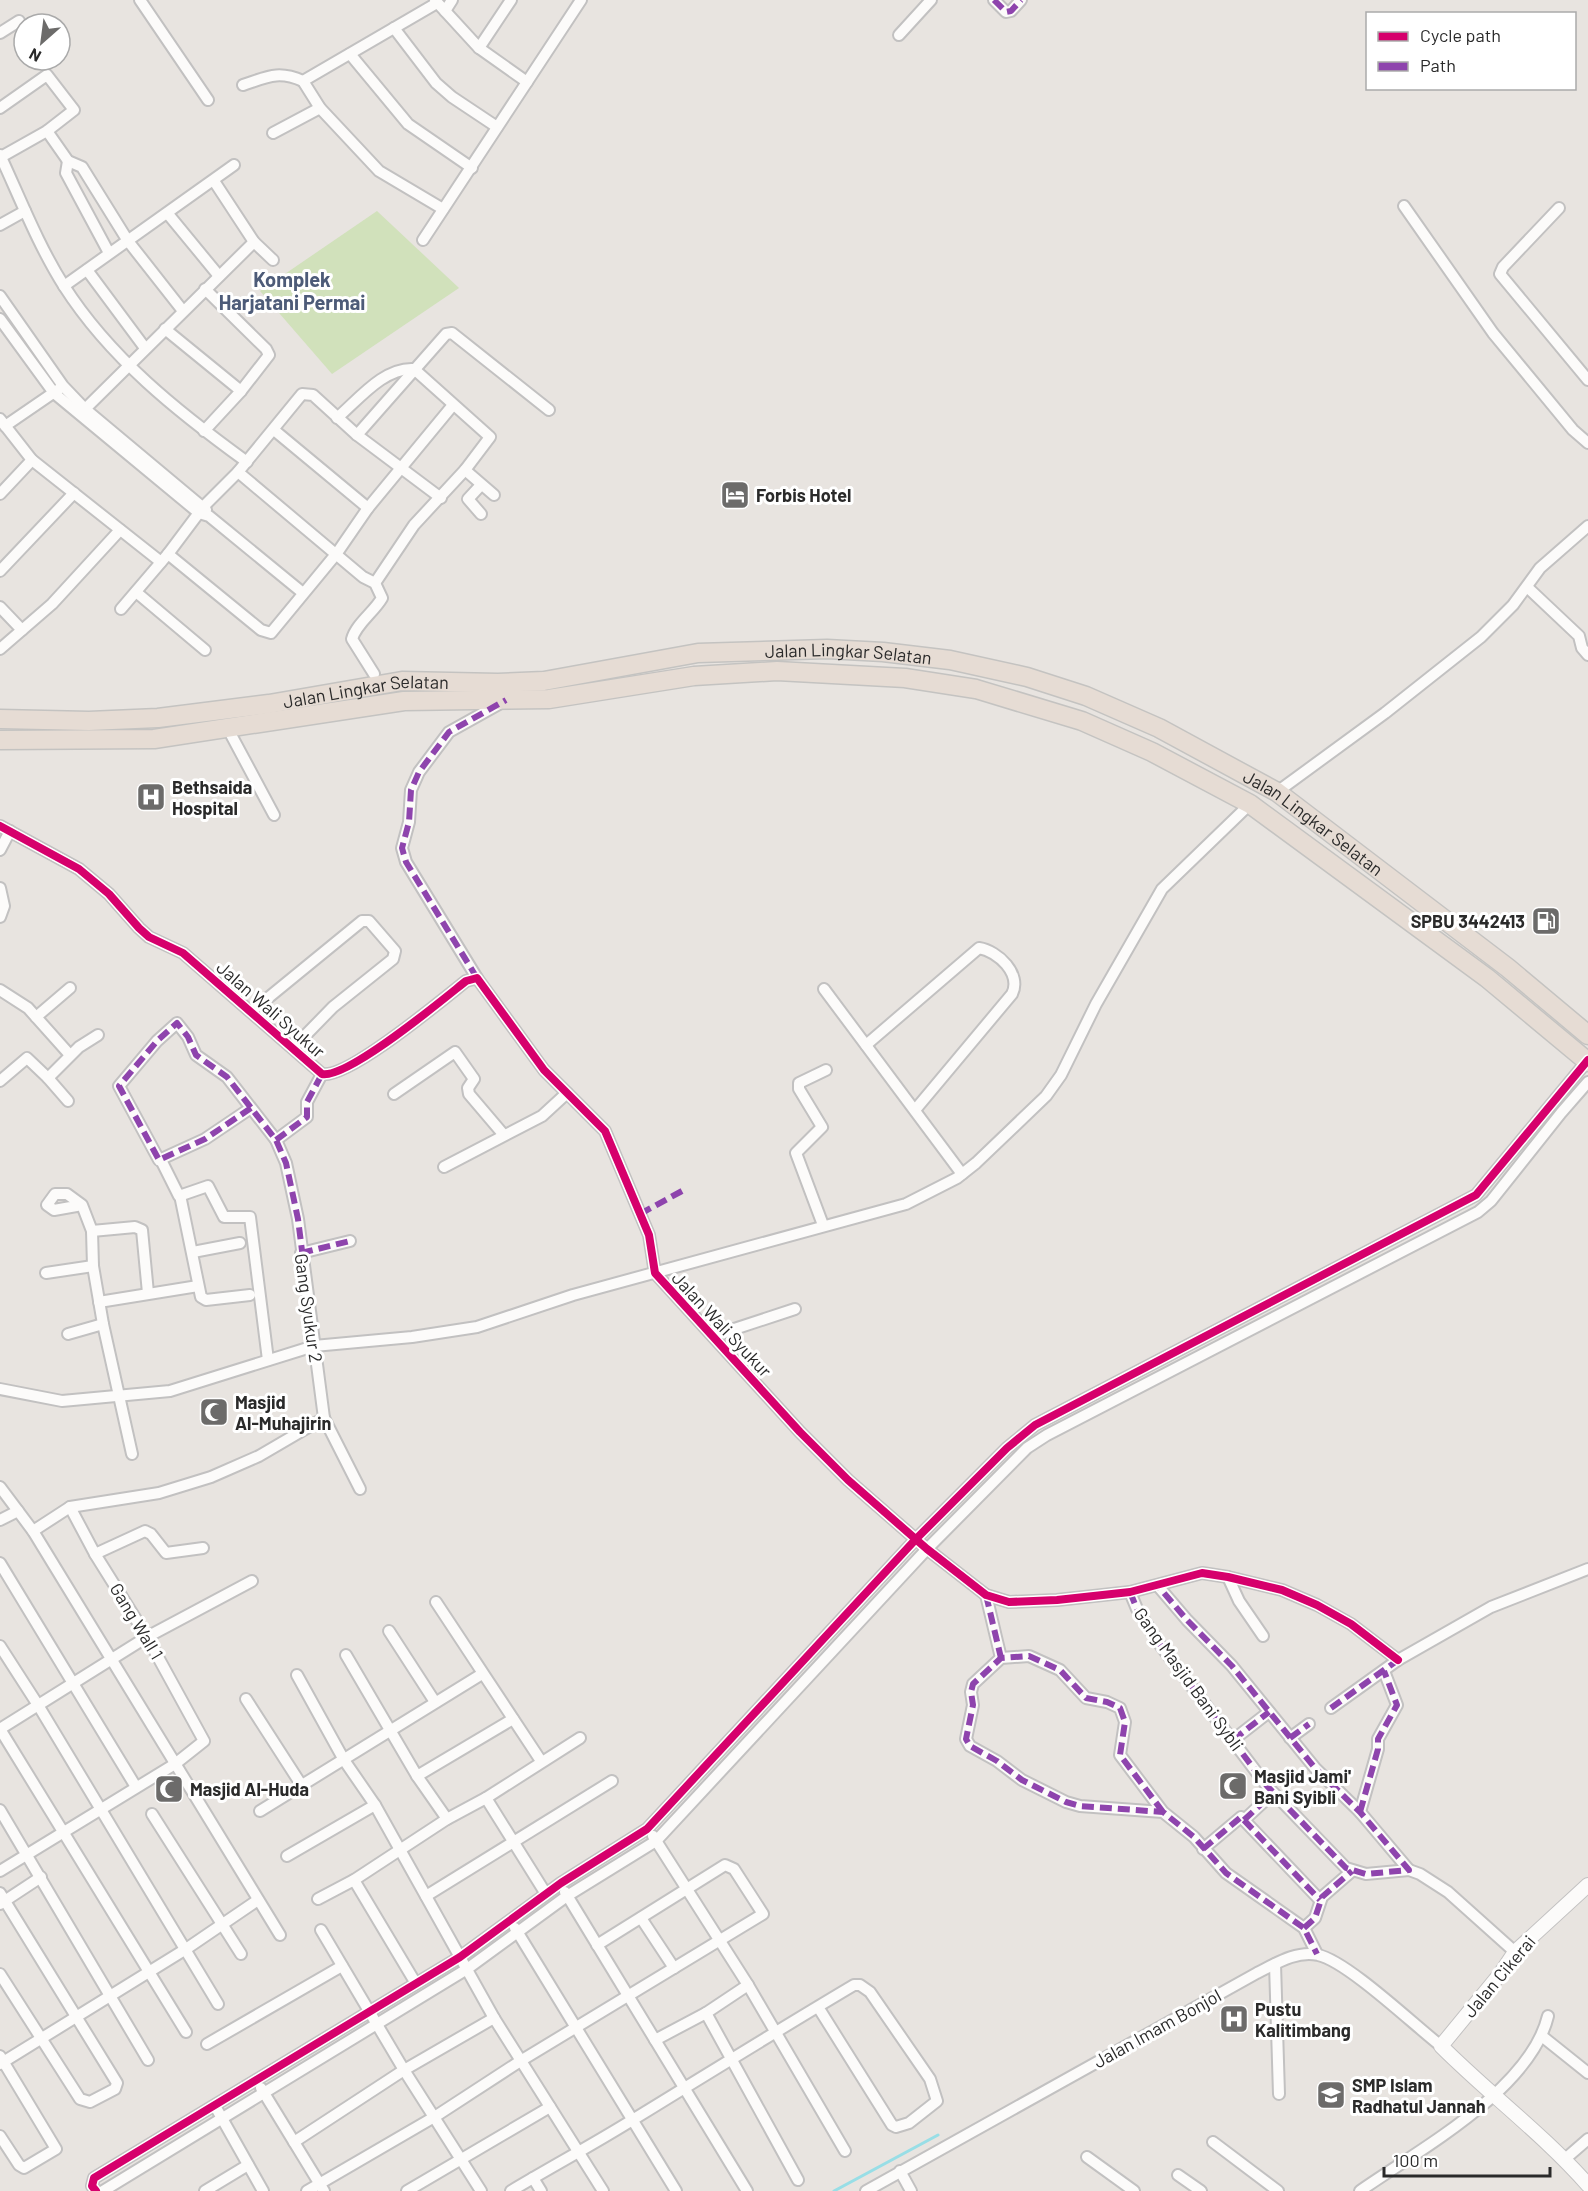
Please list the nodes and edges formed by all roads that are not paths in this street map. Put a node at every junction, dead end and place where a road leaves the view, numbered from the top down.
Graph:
1 (140, 0) edge
2 (452, 0) edge
3 (511, 0) edge
4 (581, 0) edge
5 (931, 0) edge
6 (994, 0) edge
7 (1021, 0) edge
8 (439, 5) edge
9 (394, 28) junction
10 (899, 35) dead end
11 (479, 48) junction
12 (350, 54) junction
13 (303, 81) junction
14 (526, 82) junction
15 (243, 85) dead end
16 (208, 100) dead end
17 (0, 108) edge
18 (320, 108) junction
19 (497, 127) junction
20 (47, 131) junction
21 (273, 133) dead end
22 (1, 156) edge
23 (68, 161) junction
24 (234, 165) dead end
25 (472, 168) junction
26 (214, 181) junction
27 (1404, 206) dead end
28 (1559, 208) dead end
29 (443, 210) junction
30 (26, 211) junction
31 (168, 214) junction
32 (0, 225) edge
33 (423, 240) dead end
34 (128, 242) junction
35 (254, 242) junction
36 (109, 253) junction
37 (273, 260) dead end
38 (87, 270) junction
39 (219, 276) junction
40 (64, 286) junction
41 (205, 289) junction
42 (0, 296) edge
43 (183, 311) junction
44 (0, 319) edge
45 (165, 328) junction
46 (145, 348) junction
47 (127, 365) junction
48 (414, 369) junction
49 (1588, 380) edge
50 (58, 390) junction
51 (241, 392) junction
52 (453, 405) junction
53 (549, 410) dead end
54 (82, 411) junction
55 (337, 418) junction
56 (3, 422) edge
57 (274, 430) junction
58 (204, 431) junction
59 (357, 435) junction
60 (1588, 443) edge
61 (32, 460) junction
62 (247, 462) junction
63 (402, 467) junction
64 (465, 470) junction
65 (238, 472) junction
66 (481, 484) junction
67 (74, 493) junction
68 (0, 495) edge
69 (494, 495) dead end
70 (441, 498) junction
71 (368, 508) junction
72 (204, 512) junction
73 (481, 514) dead end
74 (1588, 526) edge
75 (120, 530) junction
76 (338, 553) junction
77 (165, 558) junction
78 (0, 572) edge
79 (375, 583) junction
80 (1527, 587) junction
81 (136, 592) junction
82 (303, 593) junction
83 (0, 607) edge
84 (121, 609) dead end
85 (22, 630) junction
86 (0, 649) edge
87 (205, 650) dead end
88 (1588, 654) edge
89 (374, 674) dead end
90 (499, 694) junction
91 (270, 712) junction
92 (0, 719) edge
93 (228, 729) junction
94 (0, 740) edge
95 (1277, 792) junction
96 (1250, 804) junction
97 (274, 815) dead end
98 (5, 829) edge
99 (0, 850) edge
100 (0, 888) edge
101 (0, 917) edge
102 (477, 978) junction
103 (70, 988) dead end
104 (824, 989) dead end
105 (0, 990) edge
106 (252, 1011) junction
107 (36, 1017) junction
108 (99, 1035) dead end
109 (1588, 1035) edge
110 (866, 1045) junction
111 (292, 1048) junction
112 (70, 1055) junction
113 (1587, 1060) edge
114 (826, 1070) dead end
115 (322, 1074) junction
116 (48, 1078) junction
117 (0, 1081) edge
118 (1588, 1082) edge
119 (567, 1093) junction
120 (394, 1094) dead end
121 (68, 1101) dead end
122 (251, 1108) junction
123 (915, 1110) junction
124 (503, 1134) junction
125 (276, 1140) junction
126 (161, 1160) junction
127 (444, 1167) dead end
128 (962, 1174) junction
129 (182, 1200) dead end
130 (82, 1205) dead end
131 (823, 1226) junction
132 (92, 1231) junction
133 (350, 1241) dead end
134 (240, 1243) dead end
135 (193, 1252) junction
136 (301, 1253) junction
137 (93, 1266) junction
138 (46, 1273) dead end
139 (654, 1273) junction
140 (198, 1287) junction
141 (148, 1293) junction
142 (250, 1295) dead end
143 (99, 1302) junction
144 (795, 1309) dead end
145 (103, 1324) junction
146 (68, 1334) dead end
147 (713, 1336) junction
148 (314, 1346) junction
149 (268, 1360) junction
150 (0, 1389) edge
151 (117, 1394) junction
152 (324, 1418) junction
153 (132, 1454) dead end
154 (0, 1487) edge
155 (360, 1489) dead end
156 (70, 1507) junction
157 (18, 1511) junction
158 (0, 1520) edge
159 (33, 1531) junction
160 (916, 1539) junction
161 (203, 1548) dead end
162 (927, 1549) junction
163 (95, 1554) junction
164 (0, 1563) edge
165 (1588, 1569) edge
166 (1228, 1577) junction
167 (252, 1581) dead end
168 (1158, 1586) junction
169 (1130, 1592) junction
170 (986, 1595) junction
171 (436, 1602) dead end
172 (389, 1631) dead end
173 (147, 1636) junction
174 (1263, 1636) dead end
175 (0, 1646) edge
176 (346, 1655) dead end
177 (112, 1658) junction
178 (1001, 1658) junction
179 (1398, 1660) junction
180 (1384, 1671) junction
181 (482, 1674) junction
182 (297, 1675) dead end
183 (74, 1684) junction
184 (246, 1699) dead end
185 (435, 1702) junction
186 (38, 1705) junction
187 (1331, 1708) dead end
188 (1269, 1712) junction
189 (513, 1719) junction
190 (1309, 1724) dead end
191 (0, 1729) edge
192 (389, 1730) junction
193 (580, 1738) dead end
194 (1290, 1738) junction
195 (1233, 1740) junction
196 (344, 1760) junction
197 (541, 1761) junction
198 (175, 1764) junction
199 (417, 1776) junction
200 (695, 1778) junction
201 (612, 1781) dead end
202 (302, 1786) junction
203 (136, 1787) junction
204 (706, 1788) junction
205 (1273, 1793) junction
206 (486, 1797) junction
207 (375, 1805) junction
208 (99, 1809) junction
209 (0, 1810) edge
210 (260, 1811) dead end
211 (1163, 1812) junction
212 (1360, 1812) junction
213 (152, 1814) dead end
214 (1242, 1818) junction
215 (447, 1819) junction
216 (647, 1829) junction
217 (63, 1831) junction
218 (656, 1840) junction
219 (513, 1842) junction
220 (1203, 1849) junction
221 (400, 1850) junction
222 (27, 1854) junction
223 (287, 1856) dead end
224 (1409, 1870) junction
225 (0, 1871) edge
226 (1352, 1871) junction
227 (41, 1877) junction
228 (354, 1880) junction
229 (561, 1884) junction
230 (1588, 1885) edge
231 (685, 1890) junction
232 (546, 1894) junction
233 (426, 1896) junction
234 (567, 1896) junction
235 (2, 1899) edge
236 (318, 1899) dead end
237 (258, 1900) junction
238 (1320, 1900) junction
239 (641, 1918) junction
240 (510, 1921) junction
241 (224, 1924) junction
242 (1305, 1929) junction
243 (321, 1930) dead end
244 (518, 1932) junction
245 (280, 1935) dead end
246 (719, 1942) junction
247 (597, 1945) junction
248 (186, 1949) junction
249 (1315, 1949) junction
250 (241, 1954) dead end
251 (460, 1957) junction
252 (1508, 1962) junction
253 (1275, 1964) junction
254 (342, 1966) junction
255 (674, 1968) junction
256 (149, 1969) junction
257 (467, 1969) junction
258 (0, 1974) edge
259 (415, 1982) junction
260 (748, 1986) junction
261 (111, 1994) junction
262 (630, 1994) junction
263 (218, 2004) dead end
264 (818, 2007) junction
265 (370, 2010) junction
266 (706, 2013) junction
267 (1548, 2016) dead end
268 (76, 2017) junction
269 (494, 2018) junction
270 (377, 2023) junction
271 (578, 2028) junction
272 (186, 2032) dead end
273 (774, 2033) junction
274 (1543, 2037) junction
275 (41, 2039) junction
276 (655, 2040) junction
277 (207, 2044) dead end
278 (1441, 2046) junction
279 (148, 2060) dead end
280 (522, 2060) junction
281 (730, 2060) junction
282 (1, 2061) edge
283 (404, 2070) junction
284 (1588, 2073) edge
285 (256, 2080) junction
286 (683, 2087) junction
287 (264, 2094) junction
288 (1279, 2094) dead end
289 (1496, 2095) junction
290 (215, 2106) junction
291 (550, 2107) junction
292 (436, 2116) junction
293 (223, 2119) junction
294 (634, 2119) junction
295 (0, 2136) edge
296 (1588, 2139) edge
297 (294, 2142) junction
298 (1213, 2142) dead end
299 (579, 2151) junction
300 (845, 2151) dead end
301 (1087, 2157) dead end
302 (1565, 2159) junction
303 (460, 2160) junction
304 (248, 2165) junction
305 (900, 2171) junction
306 (1178, 2175) dead end
307 (533, 2178) junction
308 (798, 2180) dead end
309 (1588, 2186) edge
310 (322, 2187) edge
311 (96, 2191) edge
312 (103, 2191) edge
313 (205, 2191) edge
314 (263, 2191) edge
315 (308, 2191) edge
316 (407, 2191) edge
317 (481, 2191) edge
318 (511, 2191) edge
319 (541, 2191) edge
320 (603, 2191) edge
321 (676, 2191) edge
322 (747, 2191) edge
323 (866, 2191) edge
324 (911, 2191) edge
325 (1134, 2191) edge
326 (1201, 2191) edge
327 (1278, 2191) edge
328 (1360, 2191) edge

1 - 16 street
2 - 8 street
3 - 11 street
4 - 14 street
5 - 10 street
6 - 7 street
8 - 9 street
8 - 11 street
9 - 12 street
9 - 19 street
11 - 14 street
12 - 13 street
12 - 25 street
13 - 15 street
13 - 18 street
14 - 19 street
17 - 20 street
18 - 21 street
18 - 29 street
19 - 25 street
20 - 22 street
20 - 23 street
22 - 30 street
23 - 34 street
23 - 36 street
24 - 26 street
25 - 29 street
26 - 31 street
26 - 35 street
27 - 60 street
28 - 49 street
29 - 33 street
30 - 32 street
30 - 40 street
31 - 34 street
31 - 39 street
34 - 36 street
34 - 43 street
35 - 37 street
35 - 39 street
36 - 38 street
38 - 40 street
38 - 46 street
39 - 41 street
40 - 47 street
41 - 43 street
41 - 51 street
42 - 50 street
43 - 45 street
44 - 50 street
45 - 46 street
45 - 51 street
46 - 47 street
47 - 54 street
47 - 58 street
48 - 52 street
48 - 53 street
48 - 55 street
48 - 59 street
50 - 54 street
50 - 56 street
51 - 58 street
52 - 63 street
52 - 64 street
54 - 72 street
55 - 57 street
55 - 59 street
56 - 61 street
57 - 62 street
57 - 71 street
58 - 62 street
59 - 63 street
61 - 67 street
61 - 68 street
62 - 65 street
63 - 70 street
63 - 71 street
64 - 66 street
64 - 70 street
65 - 72 street
65 - 76 street
66 - 69 street
66 - 73 street
67 - 75 street
67 - 78 street
70 - 79 street
71 - 76 street
72 - 77 street
72 - 82 street
74 - 80 street
75 - 77 street
75 - 85 street
76 - 79 street
76 - 82 street
77 - 81 street
77 - 82 street
79 - 89 street
80 - 88 street
80 - 95 street
81 - 84 street
81 - 87 street
83 - 85 street
85 - 86 street
90 - 91 highway, Jalan Lingkar Selatan
90 - 91 highway, Jalan Lingkar Selatan
90 - 95 highway, Jalan Lingkar Selatan
90 - 96 highway, Jalan Lingkar Selatan
90 - 102 street
91 - 92 highway, Jalan Lingkar Selatan
91 - 93 highway, Jalan Lingkar Selatan
93 - 94 highway, Jalan Lingkar Selatan
93 - 97 street
95 - 109 highway, Jalan Lingkar Selatan
96 - 113 highway, Jalan Lingkar Selatan
96 - 128 street
98 - 99 street
98 - 106 street, Jalan Wali Syukur
100 - 101 street
102 - 115 street, Jalan Wali Syukur
102 - 119 street, Jalan Wali Syukur
103 - 107 street
104 - 110 street
105 - 107 street
106 - 111 street, Jalan Wali Syukur
106 - 111 street
107 - 112 street
108 - 112 street
110 - 123 street
110 - 123 street
111 - 115 street, Jalan Wali Syukur
112 - 116 street
113 - 160 street
114 - 131 street
115 - 125 street
116 - 117 street
116 - 121 street
118 - 162 street
119 - 124 street
119 - 139 street, Jalan Wali Syukur
120 - 124 street
122 - 125 street, Gang Syukur 2
122 - 126 street
122 - 126 street, Gang Syukur 2
123 - 128 street
124 - 127 street
125 - 136 street, Gang Syukur 2
126 - 149 street
128 - 131 street
129 - 135 street
130 - 132 street
131 - 139 street
132 - 137 street
132 - 141 street
133 - 136 street
134 - 135 street
135 - 140 street
136 - 148 street, Gang Syukur 2
137 - 138 street
137 - 143 street
139 - 147 street, Jalan Wali Syukur
139 - 148 street
140 - 141 street
140 - 142 street
141 - 143 street
143 - 145 street
144 - 147 street
145 - 146 street
145 - 151 street
147 - 160 street, Jalan Wali Syukur
148 - 149 street
148 - 152 street, Gang Syukur 2
149 - 151 street
150 - 151 street
151 - 153 street
152 - 155 street, Gang Syukur 2
152 - 156 street
154 - 157 street
156 - 159 street
156 - 163 street, Gang Wall 1
157 - 158 street
157 - 159 street
159 - 177 street
160 - 162 street, Jalan Wali Syukur
160 - 200 street
161 - 163 street
162 - 170 street, Jalan Wali Syukur
162 - 204 street
163 - 173 street, Gang Wall 1
164 - 183 street
165 - 179 street
166 - 168 street, Jalan Wali Syukur
166 - 174 street
166 - 179 street, Jalan Wali Syukur
167 - 173 street
168 - 169 street, Jalan Wali Syukur
168 - 188 street
169 - 170 street, Jalan Wali Syukur
169 - 195 street, Gang Masjid Bani Sybli
170 - 178 street
171 - 181 street
172 - 185 street
173 - 177 street
173 - 198 street, Gang Wall 1
175 - 186 street
176 - 192 street
177 - 183 street
177 - 198 street
178 - 211 street
178 - 211 street
179 - 180 street
180 - 187 street
180 - 212 street
181 - 185 street
181 - 189 street
182 - 196 street
183 - 186 street
183 - 203 street
184 - 202 street
185 - 192 street
186 - 191 street
186 - 208 street
188 - 194 street
188 - 195 street
189 - 197 street
189 - 199 street
190 - 194 street
191 - 217 street
192 - 196 street
192 - 199 street
193 - 197 street
194 - 212 street
195 - 205 street, Gang Masjid Bani Sybli
196 - 202 street
196 - 207 street
197 - 206 street
198 - 203 street
198 - 237 street
199 - 215 street
200 - 204 street
200 - 216 street
201 - 219 street
202 - 210 street
203 - 208 street
204 - 218 street
205 - 214 street
205 - 226 street, Gang Masjid Bani Sybli
206 - 215 street
206 - 219 street
207 - 221 street
207 - 223 street
208 - 217 street
208 - 248 street
209 - 222 street
211 - 220 street
212 - 224 street
213 - 241 street
214 - 220 street
214 - 238 street
215 - 221 street
216 - 218 street
216 - 229 street
217 - 222 street
217 - 256 street
218 - 231 street
218 - 234 street
219 - 232 street
219 - 233 street
220 - 242 street
221 - 228 street
221 - 233 street
222 - 225 street
222 - 227 street
224 - 226 street
224 - 252 street
226 - 238 street
227 - 235 street
227 - 261 street
228 - 236 street
228 - 259 street
229 - 232 street
229 - 234 street
230 - 252 street, Jalan Cikerai
231 - 239 street
231 - 246 street
231 - 246 street
232 - 240 street
233 - 251 street
234 - 244 street
234 - 247 street
235 - 268 street
237 - 241 street
237 - 245 street
238 - 242 street
239 - 247 street
239 - 255 street
240 - 244 street
240 - 251 street
241 - 248 street
241 - 250 street
242 - 249 street
243 - 254 street
244 - 257 street
244 - 271 street
246 - 255 street
246 - 260 street
247 - 262 street
248 - 256 street
248 - 263 street
249 - 253 street, Jalan Imam Bonjol
249 - 278 street
251 - 257 street
251 - 259 street
252 - 278 street, Jalan Cikerai
253 - 288 street
253 - 305 street, Jalan Imam Bonjol
254 - 265 street
254 - 277 street
255 - 262 street
256 - 261 street
256 - 272 street
257 - 269 street
257 - 270 street
258 - 275 street
259 - 265 street
260 - 266 street
260 - 273 street
261 - 268 street
261 - 279 street
262 - 271 street
262 - 276 street
264 - 264 street
264 - 273 street
265 - 270 street
265 - 285 street
266 - 276 street
266 - 281 street
267 - 274 street
268 - 275 street
268 - 275 street
269 - 280 street
269 - 283 street
270 - 283 street
270 - 287 street
271 - 280 street
271 - 294 street
273 - 281 street
273 - 300 street
274 - 284 street
274 - 289 street
275 - 282 street
276 - 286 street
278 - 289 street
280 - 291 street
280 - 292 street
281 - 286 street
281 - 308 street
282 - 295 street
283 - 292 street
283 - 297 street
285 - 287 street
285 - 290 street
286 - 294 street
286 - 322 street
287 - 293 street
287 - 297 street
289 - 302 street
289 - 328 street
290 - 293 street
290 - 311 street
291 - 299 street
291 - 303 street
292 - 303 street
292 - 310 street
293 - 304 street
293 - 312 street
294 - 299 street
294 - 321 street
296 - 302 street
297 - 310 street
298 - 327 street
299 - 307 street
299 - 320 street
301 - 325 street
302 - 309 street
303 - 316 street
303 - 317 street
304 - 313 street
304 - 314 street
305 - 323 street, Jalan Imam Bonjol
305 - 324 street
306 - 326 street
307 - 318 street
307 - 319 street
310 - 315 street

